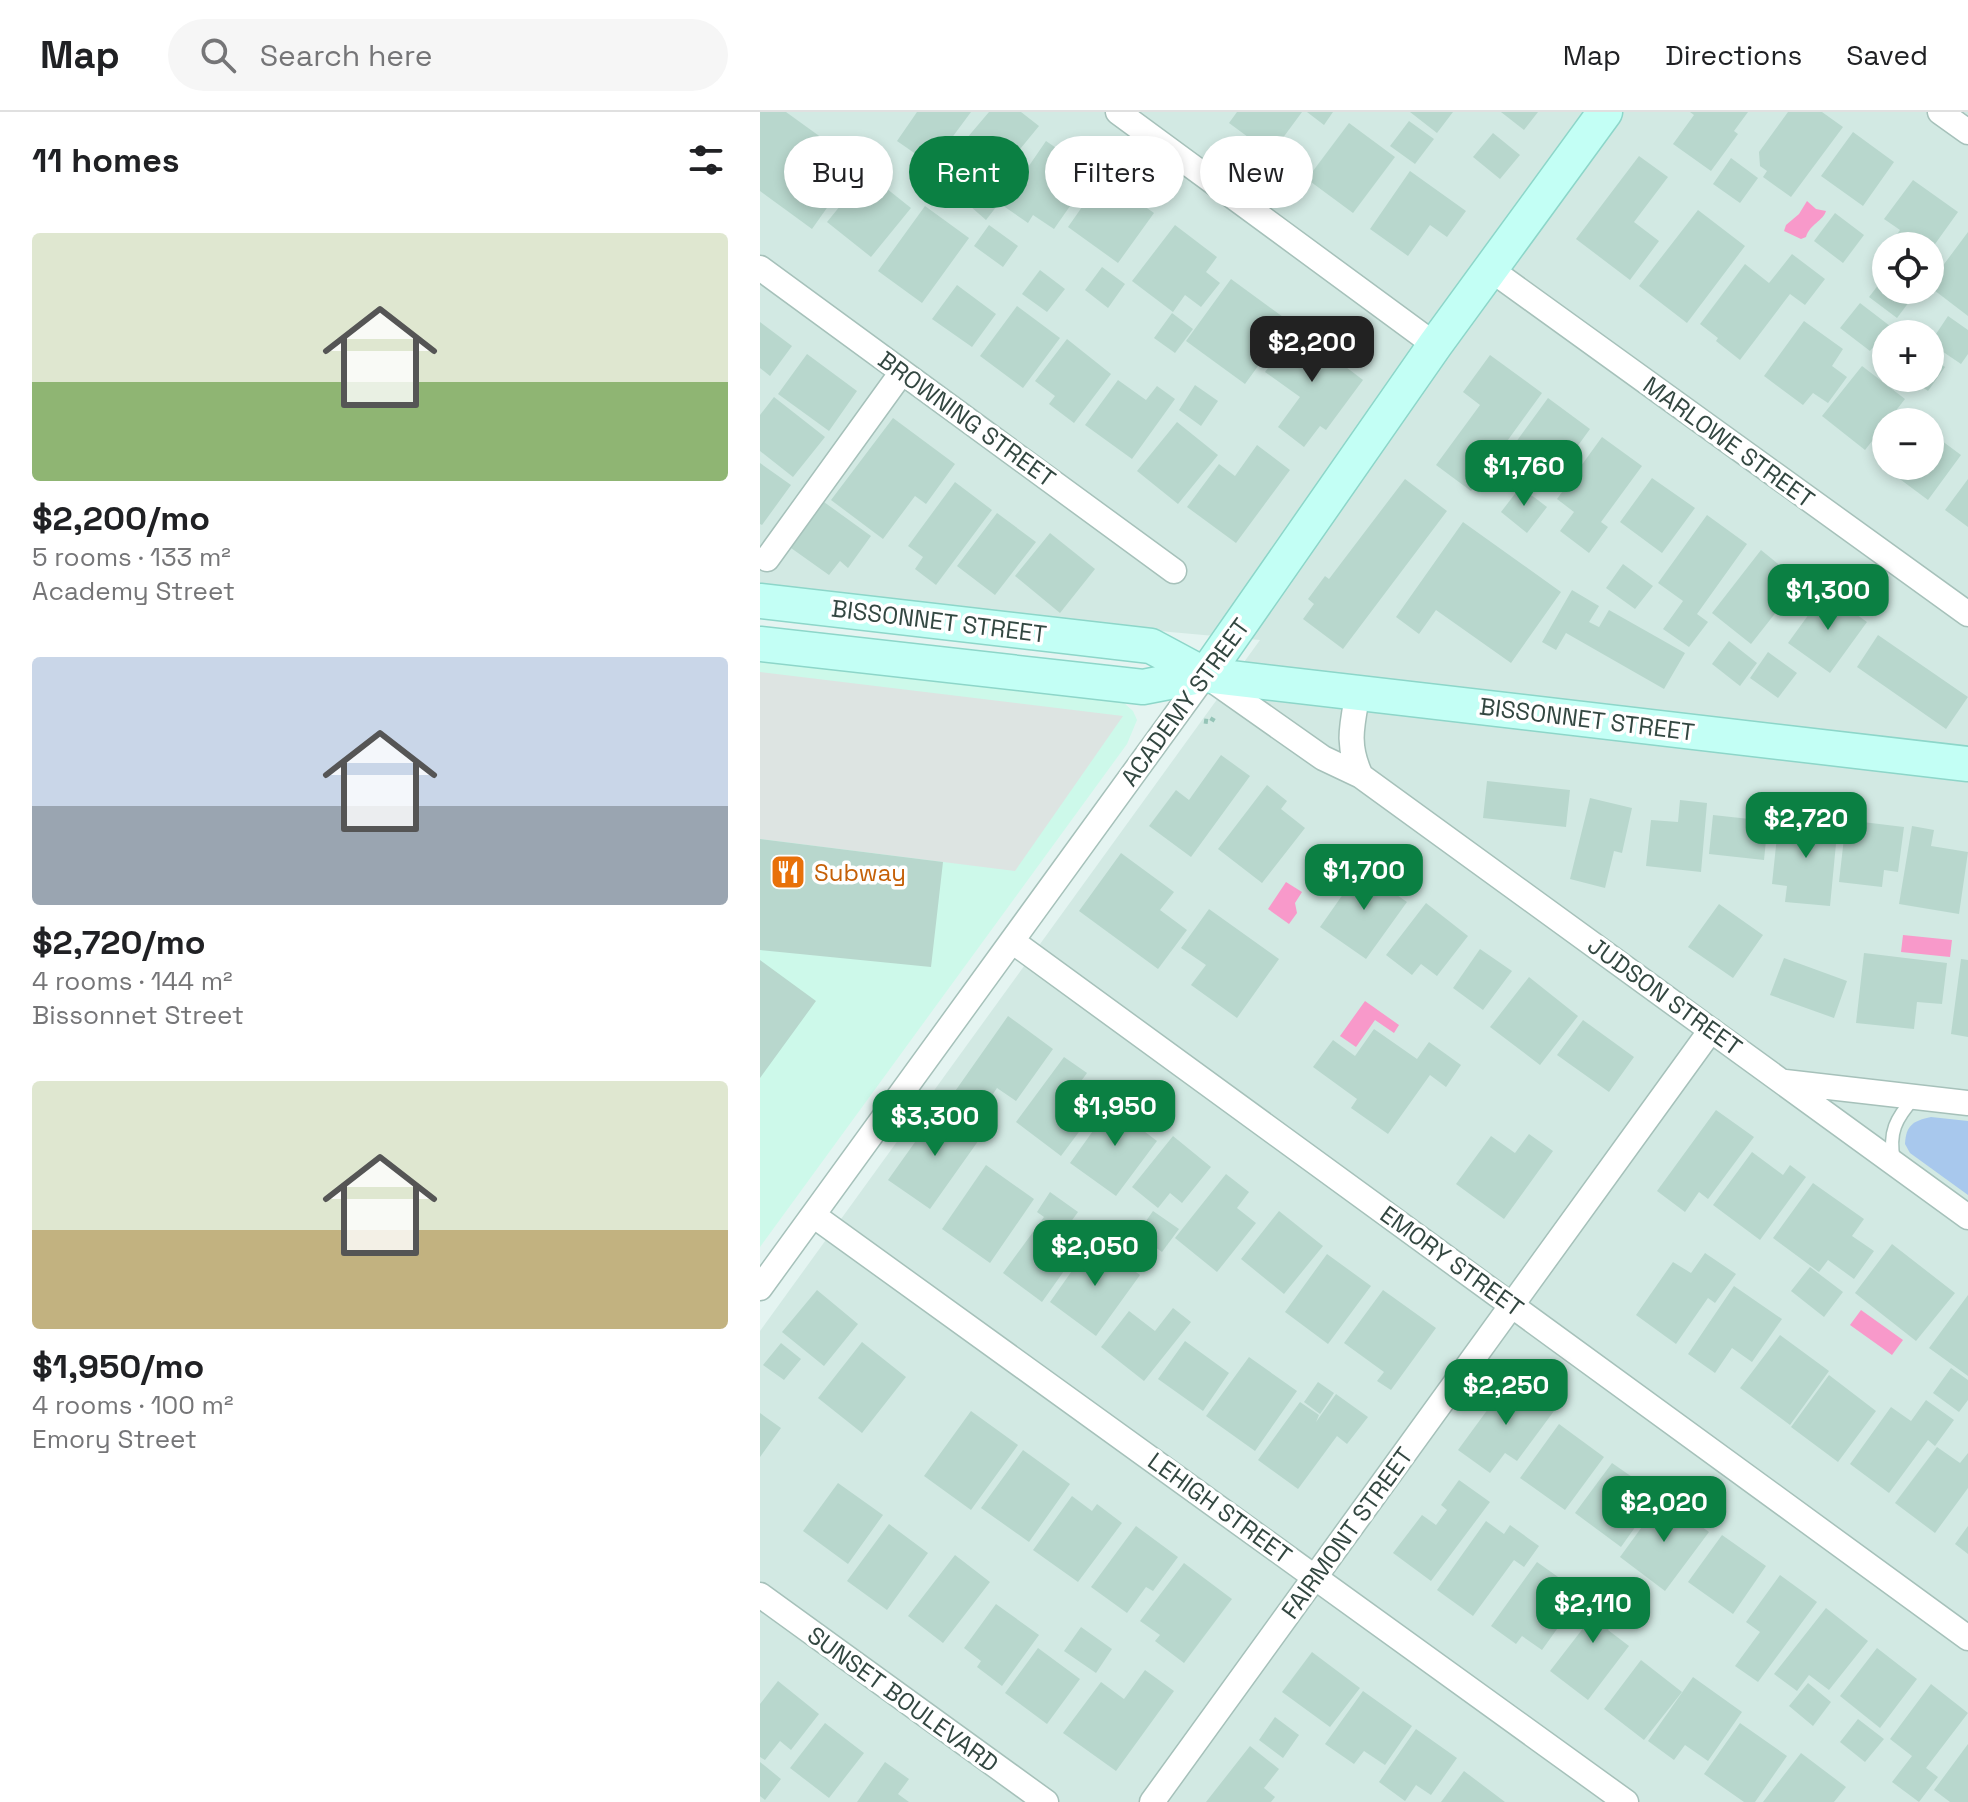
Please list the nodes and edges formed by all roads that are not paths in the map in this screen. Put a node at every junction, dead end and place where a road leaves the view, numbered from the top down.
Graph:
1 (1118, 112) edge
2 (1605, 112) edge
3 (1940, 112) edge
4 (1968, 132) edge
5 (760, 268) edge
6 (1490, 269) junction
7 (1435, 345) junction
8 (902, 372) junction
9 (767, 559) dead end
10 (1174, 571) dead end
11 (760, 601) edge
12 (1968, 614) edge
13 (760, 644) edge
14 (1205, 675) junction
15 (1358, 692) junction
16 (1968, 764) edge
17 (1361, 776) junction
18 (1012, 941) junction
19 (1711, 1030) junction
20 (1783, 1082) junction
21 (1914, 1097) junction
22 (1968, 1103) edge
23 (1894, 1163) junction
24 (813, 1215) junction
25 (1968, 1217) edge
26 (760, 1288) edge
27 (1512, 1305) junction
28 (1315, 1577) junction
29 (760, 1595) edge
30 (1968, 1638) edge
31 (1046, 1802) edge
32 (1152, 1802) edge
33 (1626, 1802) edge

1 - 7 street
2 - 6 main road, ACADEMY STREET
3 - 4 street
5 - 8 street, BROWNING STREET
6 - 7 main road, ACADEMY STREET
6 - 12 street, MARLOWE STREET
7 - 14 main road, ACADEMY STREET
8 - 9 street
8 - 10 street, BROWNING STREET
11 - 14 main road, BISSONNET STREET
13 - 14 main road, BISSONNET STREET
14 - 15 main road, BISSONNET STREET
14 - 17 street, JUDSON STREET
14 - 18 street, ACADEMY STREET
15 - 16 main road, BISSONNET STREET
15 - 17 street
17 - 19 street, JUDSON STREET
18 - 24 street, ACADEMY STREET
18 - 27 street, EMORY STREET
19 - 20 street, JUDSON STREET
19 - 27 street, FAIRMONT STREET
20 - 21 street
20 - 23 street, JUDSON STREET
21 - 22 street
21 - 23 lane
23 - 25 street, JUDSON STREET
24 - 26 street, ACADEMY STREET
24 - 28 street, LEHIGH STREET
27 - 28 street, FAIRMONT STREET
27 - 30 street, EMORY STREET
28 - 32 street, FAIRMONT STREET
28 - 33 street, LEHIGH STREET
29 - 31 street, SUNSET BOULEVARD

